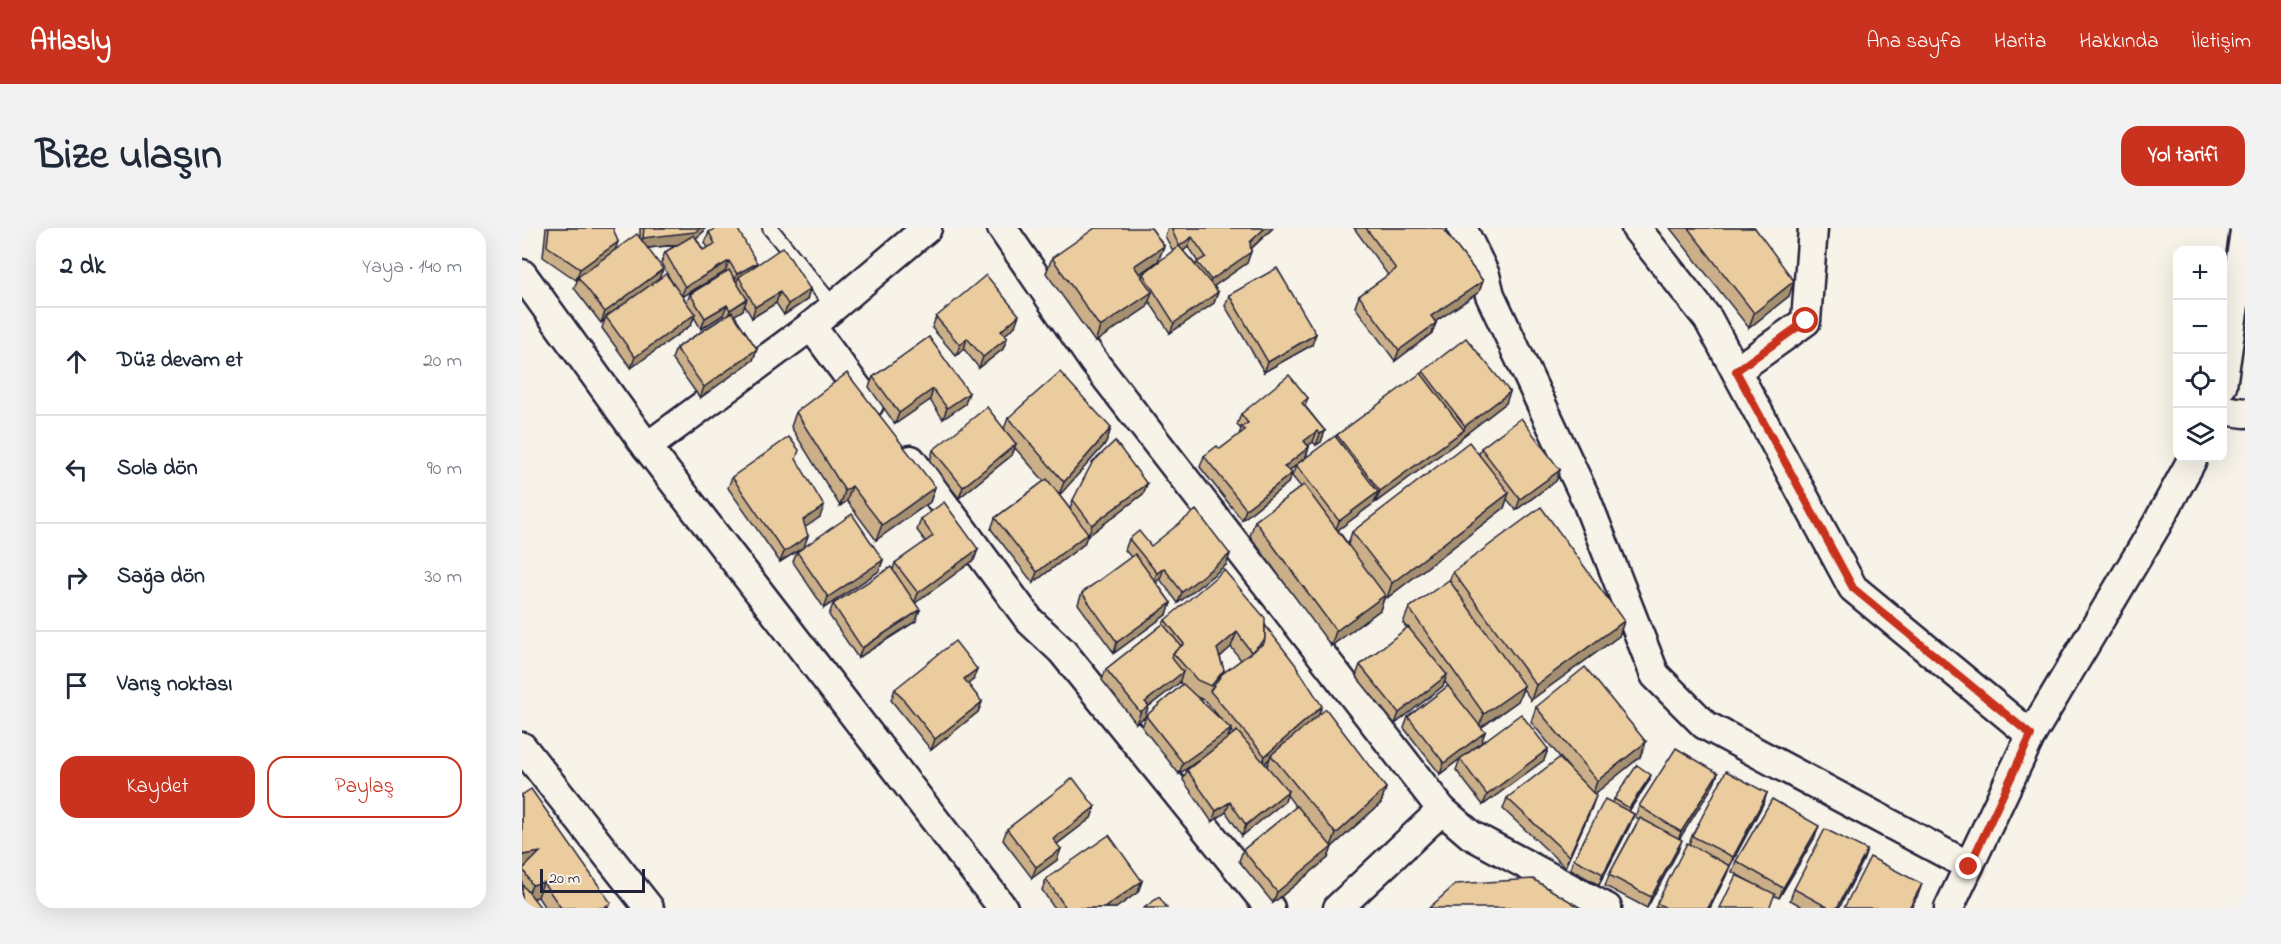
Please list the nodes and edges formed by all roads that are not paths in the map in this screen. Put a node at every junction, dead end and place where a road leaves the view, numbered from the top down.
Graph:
1 (770, 228) edge
2 (1002, 228) edge
3 (1462, 228) edge
4 (1636, 228) edge
5 (1813, 228) edge
6 (925, 229) edge
7 (2245, 231) edge
8 (522, 274) edge
9 (834, 307) junction
10 (811, 326) junction
11 (2227, 358) edge
12 (1736, 371) junction
13 (2227, 411) edge
14 (2245, 413) edge
15 (647, 447) junction
16 (2191, 462) edge
17 (2031, 735) junction
18 (522, 747) edge
19 (1442, 810) junction
20 (1969, 867) junction
21 (644, 906) edge
22 (1003, 908) edge
23 (1270, 908) edge
24 (1338, 908) edge
25 (1607, 908) edge
26 (1949, 908) edge

1 - 9 lane
2 - 19 street
3 - 20 street
4 - 12 street
5 - 12 street
6 - 9 street
7 - 11 street
8 - 15 street
9 - 10 street
10 - 15 street
10 - 23 street
12 - 17 street
13 - 14 street
15 - 22 street
16 - 17 street
17 - 20 street
18 - 21 street
19 - 24 street
19 - 25 street
20 - 26 street

